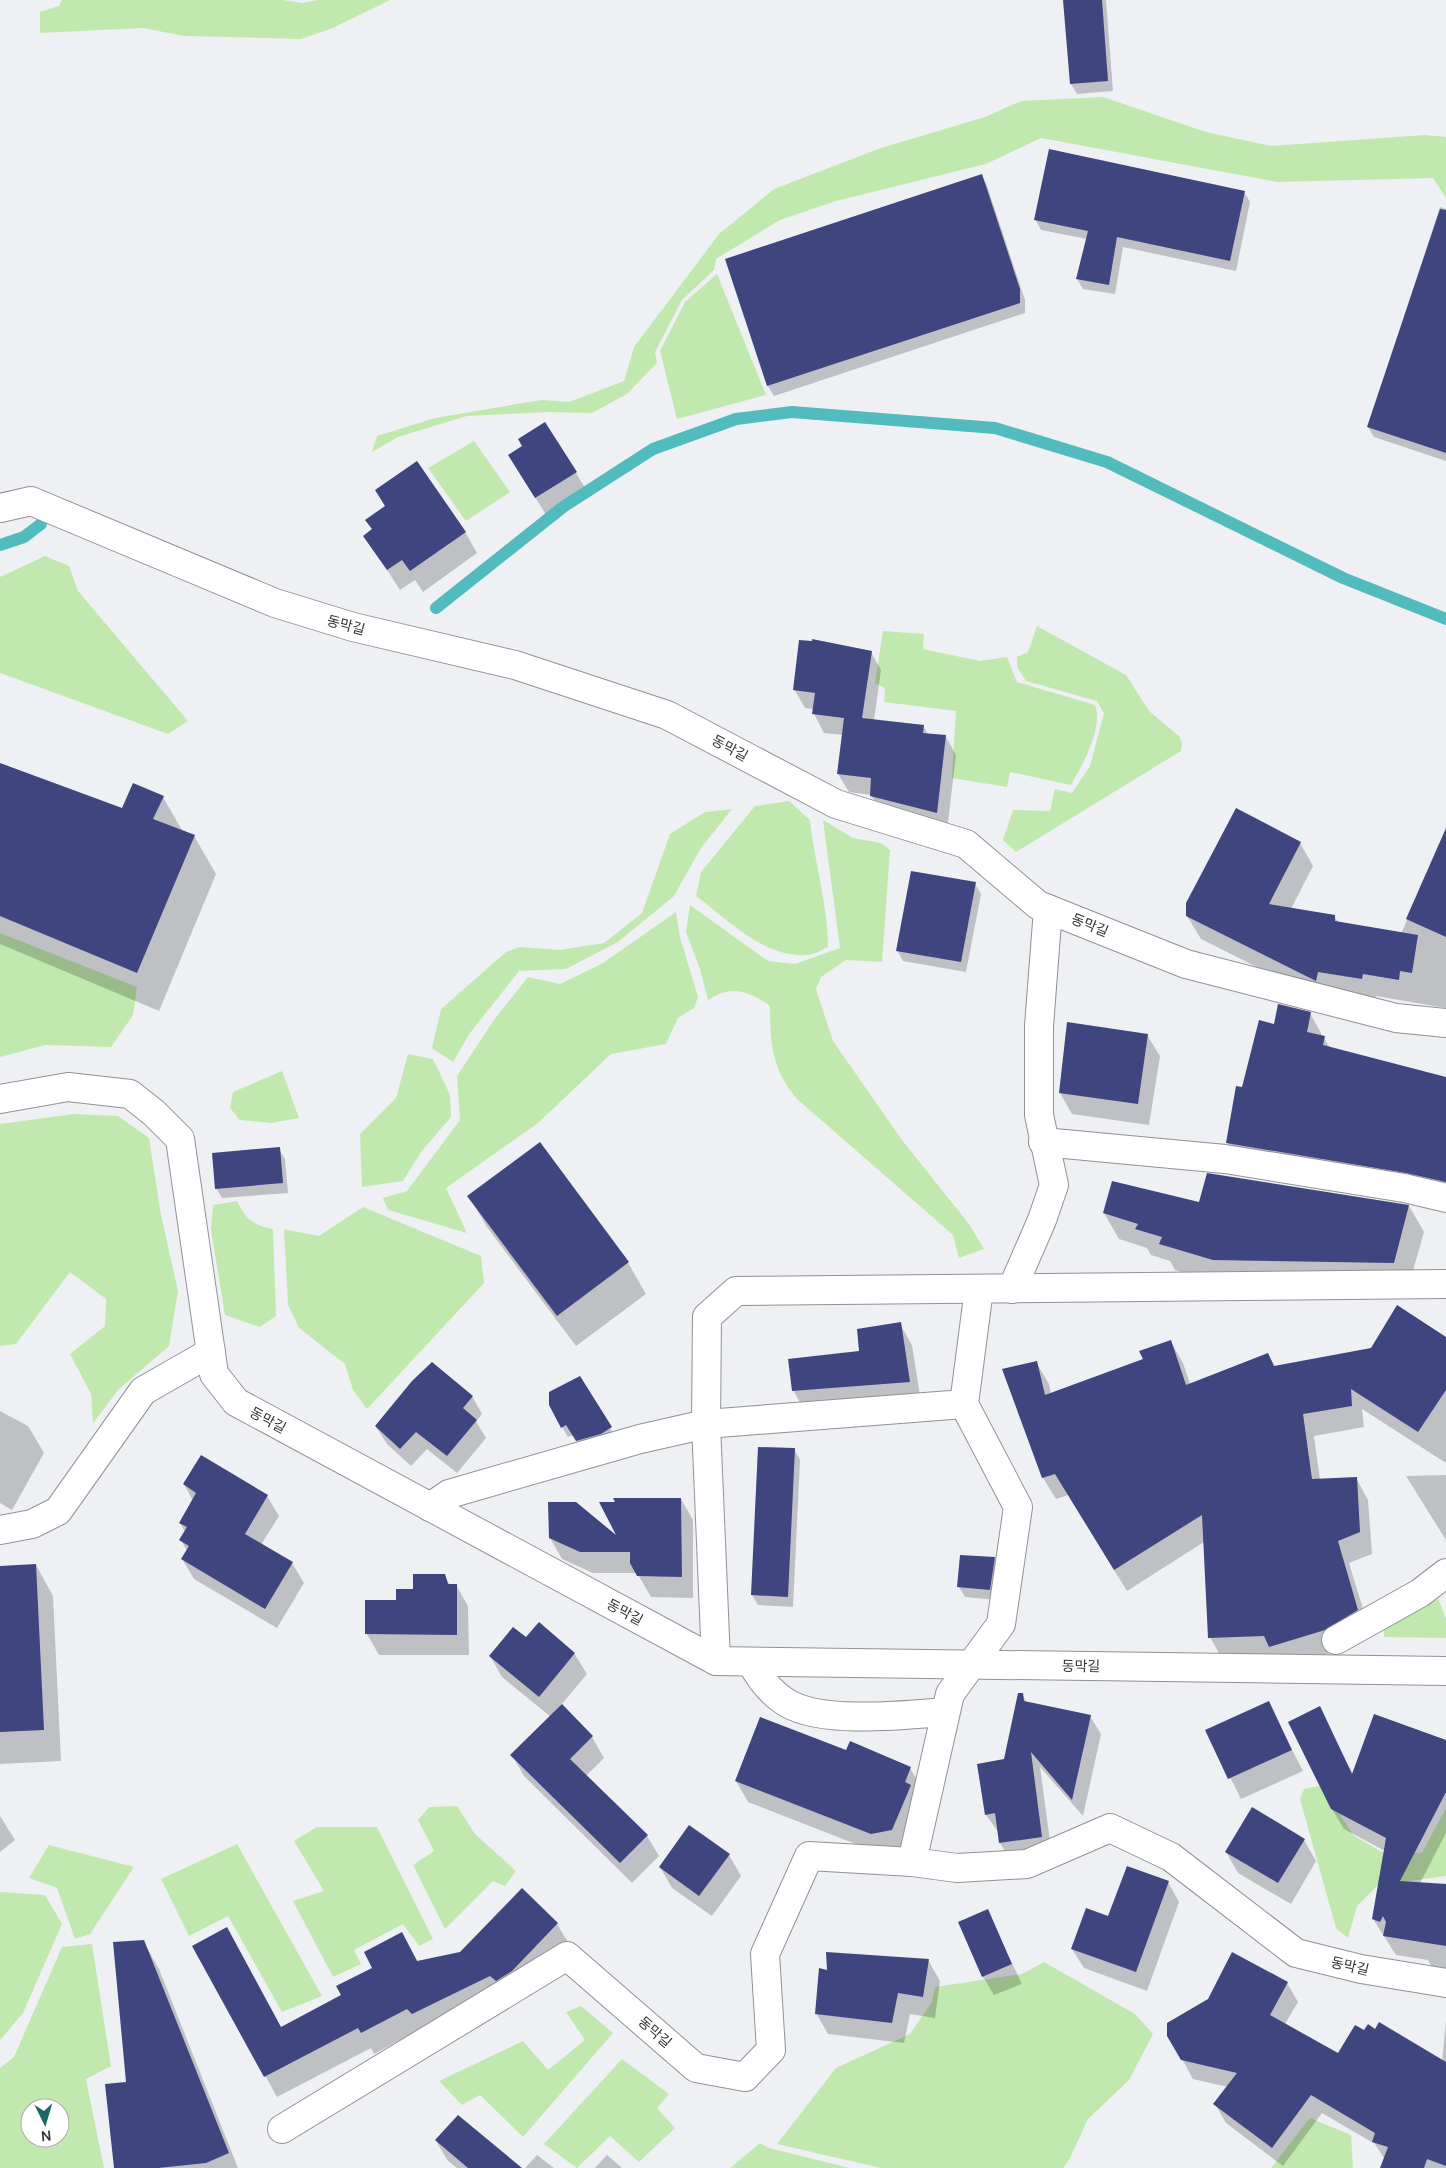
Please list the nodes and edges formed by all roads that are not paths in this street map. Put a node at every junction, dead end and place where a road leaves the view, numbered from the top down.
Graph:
1 (0, 508) edge
2 (1048, 909) junction
3 (1446, 1023) edge
4 (0, 1100) edge
5 (1043, 1142) junction
6 (1446, 1198) edge
7 (1446, 1284) edge
8 (1012, 1289) junction
9 (979, 1290) junction
10 (211, 1352) junction
11 (964, 1404) junction
12 (706, 1424) junction
13 (430, 1507) junction
14 (0, 1530) edge
15 (1446, 1573) edge
16 (1336, 1640) dead end
17 (716, 1661) junction
18 (751, 1662) junction
19 (971, 1665) junction
20 (1446, 1671) edge
21 (948, 1703) junction
22 (912, 1862) junction
23 (1446, 1983) edge
24 (282, 2129) dead end

1 - 2 street, 동막길
2 - 3 street, 동막길
2 - 5 street
4 - 10 street, 동막길
5 - 6 street
5 - 8 street
7 - 8 street
8 - 9 street
9 - 11 street
9 - 12 street
10 - 13 street, 동막길
10 - 14 street
11 - 12 street
11 - 19 street
12 - 13 street
12 - 17 street
13 - 17 street, 동막길
15 - 16 street
17 - 18 street, 동막길
18 - 19 street, 동막길
18 - 21 street
19 - 20 street, 동막길
19 - 21 street
21 - 22 street
22 - 23 street, 동막길
22 - 24 street, 동막길

